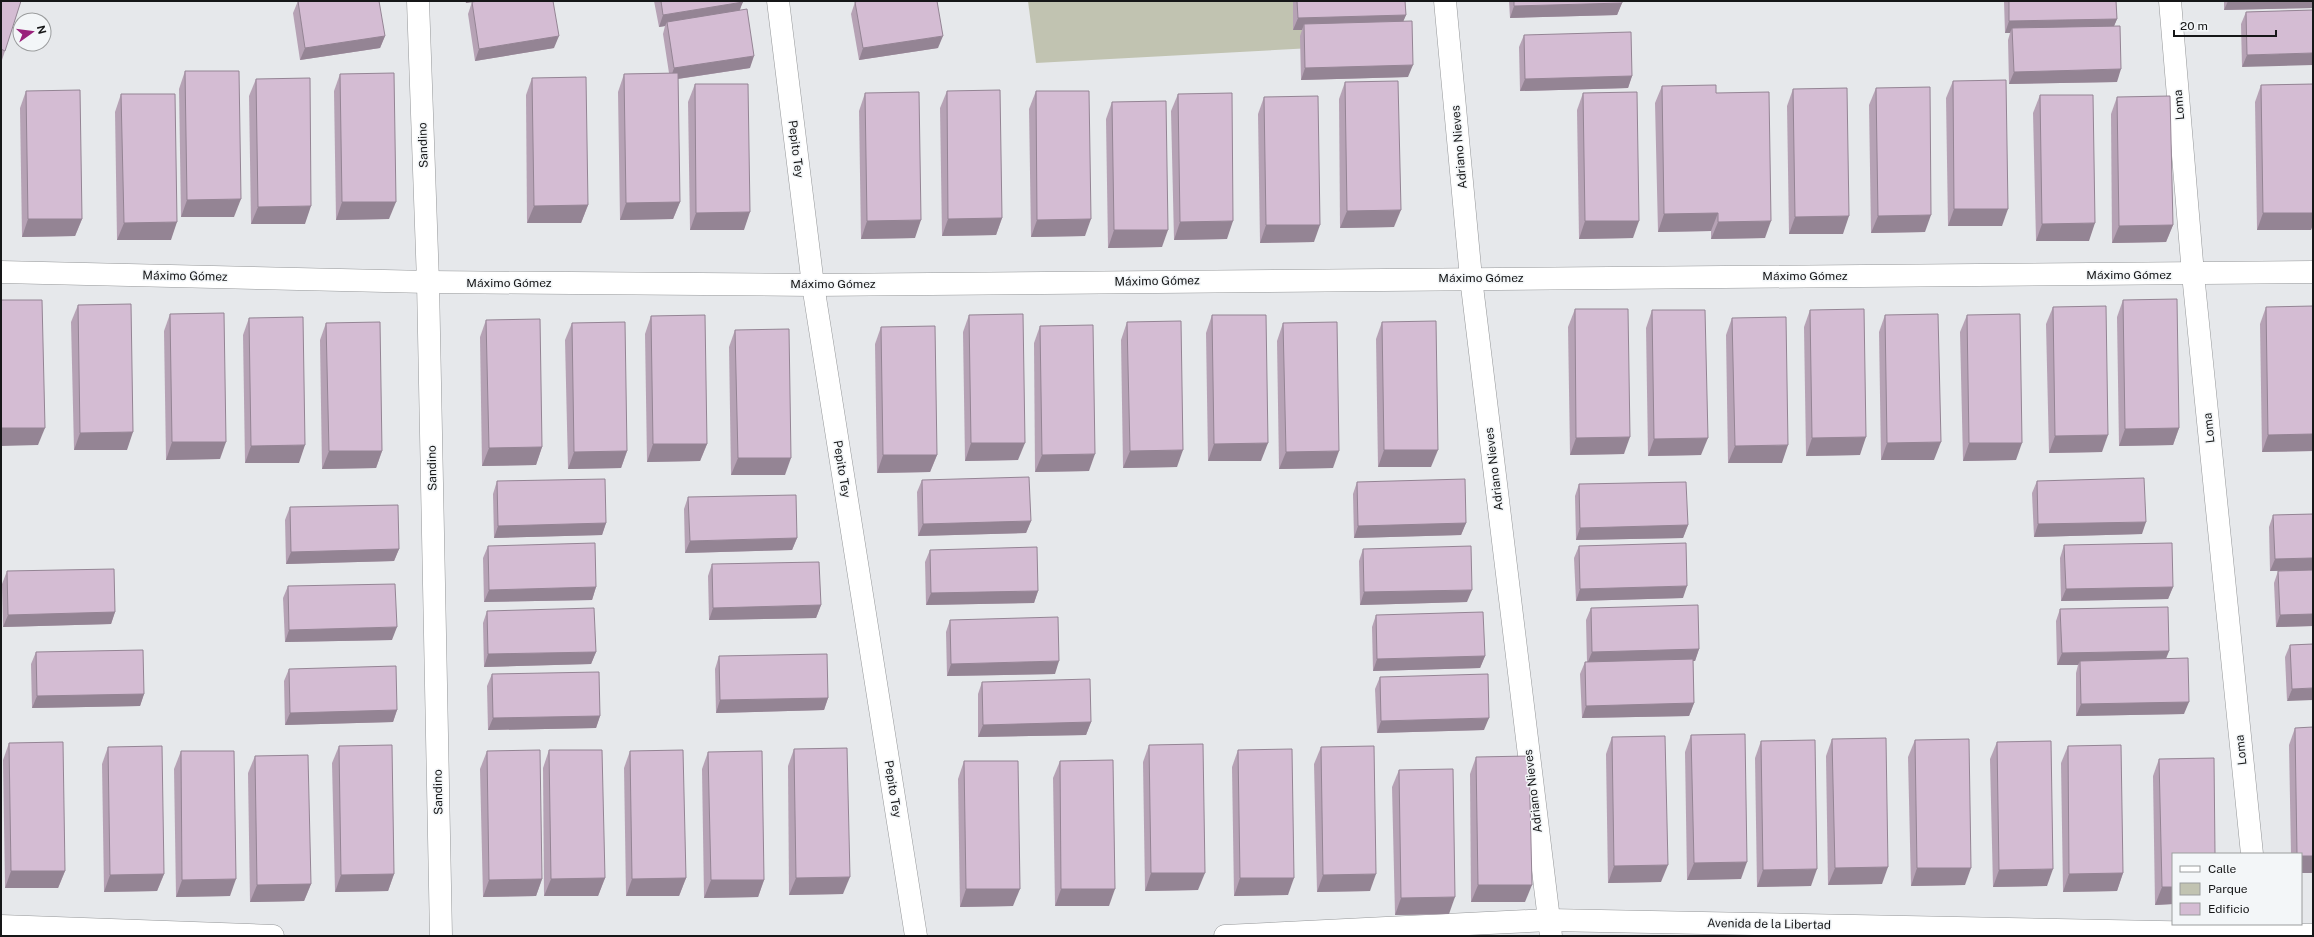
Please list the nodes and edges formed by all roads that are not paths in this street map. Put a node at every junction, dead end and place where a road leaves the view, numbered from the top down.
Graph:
1 (418, 1) edge
2 (778, 1) edge
3 (1445, 1) edge
4 (2170, 1) edge
5 (1, 272) edge
6 (2313, 272) edge
7 (2193, 274) junction
8 (1471, 278) junction
9 (428, 282) junction
10 (813, 285) junction
11 (2252, 853) edge
12 (1, 926) edge
13 (1550, 928) edge
14 (2260, 931) edge
15 (143, 934) edge
16 (2313, 935) edge
17 (273, 936) edge
18 (440, 936) edge
19 (916, 936) edge
20 (1224, 936) edge

1 - 9 street, Sandino
2 - 10 street, Pepito Tey
3 - 8 street, Adriano Nieves
4 - 7 street, Loma
5 - 9 street, Máximo Gómez
6 - 7 street, Máximo Gómez
7 - 8 street, Máximo Gómez
7 - 11 street, Loma
8 - 10 street, Máximo Gómez
8 - 13 street, Adriano Nieves
9 - 10 street, Máximo Gómez
9 - 18 street, Sandino
10 - 19 street, Pepito Tey
12 - 15 street
13 - 14 street, Avenida de la Libertad
13 - 20 street, Avenida de la Libertad
14 - 16 street, Avenida de la Libertad
15 - 17 street

